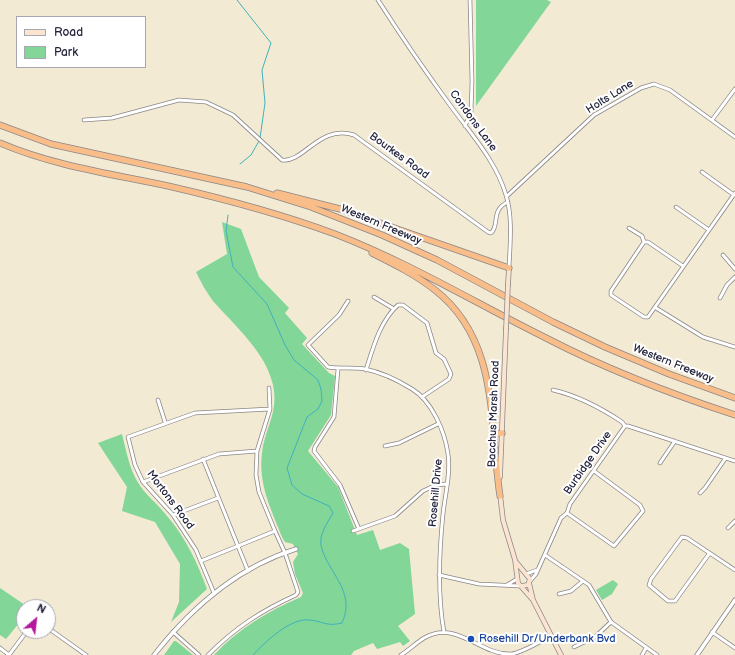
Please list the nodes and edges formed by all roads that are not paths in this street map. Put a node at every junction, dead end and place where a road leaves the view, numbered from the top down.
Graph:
1 (378, 0) edge
2 (470, 0) edge
3 (735, 89) edge
4 (84, 120) dead end
5 (712, 120) junction
6 (0, 125) edge
7 (465, 126) junction
8 (735, 137) edge
9 (0, 143) edge
10 (702, 172) dead end
11 (247, 187) junction
12 (734, 194) edge
13 (507, 196) junction
14 (508, 202) junction
15 (676, 207) dead end
16 (629, 228) dead end
17 (709, 230) junction
18 (335, 234) junction
19 (644, 242) junction
20 (723, 255) dead end
21 (683, 266) junction
22 (509, 268) junction
23 (735, 269) edge
24 (735, 277) edge
25 (374, 297) dead end
26 (720, 298) dead end
27 (348, 301) dead end
28 (656, 308) junction
29 (394, 309) junction
30 (735, 347) edge
31 (338, 369) junction
32 (366, 370) junction
33 (269, 388) dead end
34 (553, 390) dead end
35 (422, 397) junction
36 (735, 398) edge
37 (158, 400) dead end
38 (270, 409) junction
39 (735, 415) edge
40 (166, 422) junction
41 (438, 424) junction
42 (624, 426) junction
43 (493, 432) junction
44 (502, 433) junction
45 (675, 441) junction
46 (385, 446) dead end
47 (256, 451) junction
48 (203, 459) junction
49 (725, 459) junction
50 (735, 461) edge
51 (660, 463) dead end
52 (594, 472) junction
53 (143, 482) junction
54 (446, 484) junction
55 (700, 493) dead end
56 (500, 496) junction
57 (218, 498) junction
58 (567, 513) junction
59 (173, 515) junction
60 (735, 520) edge
61 (728, 528) dead end
62 (359, 529) junction
63 (275, 531) junction
64 (352, 531) dead end
65 (238, 546) junction
66 (296, 549) dead end
67 (285, 553) junction
68 (709, 554) junction
69 (544, 555) junction
70 (514, 560) junction
71 (200, 561) junction
72 (537, 570) junction
73 (735, 570) edge
74 (248, 571) junction
75 (525, 574) junction
76 (439, 575) junction
77 (517, 578) junction
78 (583, 581) junction
79 (529, 582) junction
80 (505, 585) junction
81 (521, 586) junction
82 (214, 593) junction
83 (559, 594) dead end
84 (533, 600) junction
85 (735, 600) edge
86 (611, 622) junction
87 (172, 632) junction
88 (444, 632) junction
89 (712, 632) junction
90 (56, 634) edge
91 (551, 636) junction
92 (21, 639) edge
93 (574, 647) dead end
94 (0, 648) edge
95 (646, 648) junction
96 (735, 648) edge
97 (491, 653) edge
98 (513, 654) edge
99 (9, 655) edge
100 (86, 655) edge
101 (154, 655) edge
102 (199, 655) edge
103 (208, 655) edge
104 (401, 655) edge
105 (488, 655) edge
106 (561, 655) edge
107 (642, 655) edge
108 (657, 655) edge
109 (697, 655) edge

1 - 7 street, Condons Lane
2 - 7 street
3 - 5 street
4 - 14 street, Bourkes Road
5 - 8 street, Holts Lane
5 - 13 street, Holts Lane
6 - 11 highway, Western Freeway
7 - 13 street, Condons Lane
9 - 18 highway
10 - 12 street
11 - 22 highway
11 - 36 highway, Western Freeway
12 - 17 street
13 - 14 street, Condons Lane
14 - 22 street, Condons Lane
15 - 17 street
16 - 19 street
17 - 21 street
18 - 39 highway
18 - 43 highway
19 - 21 street
19 - 28 street
20 - 23 street
21 - 28 street
22 - 44 main road, Bacchus Marsh Road, bridge
24 - 26 street
25 - 29 street
27 - 31 street, Rosehill Drive
28 - 30 street
29 - 32 street
29 - 35 street
31 - 32 street, Rosehill Drive
31 - 62 street
32 - 35 street, Rosehill Drive
33 - 38 street
34 - 42 street
35 - 41 street, Rosehill Drive
37 - 40 street
38 - 40 street
38 - 47 street
40 - 53 street, Mortons Road
41 - 46 street
41 - 54 street, Rosehill Drive
42 - 45 street, Burbidge Drive
42 - 52 street, Burbidge Drive
43 - 44 highway
43 - 56 highway
44 - 56 main road, Bacchus Marsh Road
45 - 49 street, Burbidge Drive
45 - 51 street
47 - 48 street
47 - 63 street
48 - 53 street
48 - 57 street
49 - 50 street, Burbidge Drive
49 - 55 street
52 - 58 street, Burbidge Drive
52 - 58 street
53 - 59 street, Mortons Road
54 - 62 street
54 - 76 street, Rosehill Drive
56 - 70 main road, Bacchus Marsh Road
57 - 59 street
57 - 65 street
58 - 69 street, Burbidge Drive
59 - 71 street, Mortons Road
60 - 61 street
62 - 64 street
63 - 65 street
63 - 67 street
65 - 71 street
65 - 74 street
66 - 67 street
67 - 74 street
67 - 103 street
68 - 68 street
68 - 73 street
69 - 72 street, Burbidge Drive
69 - 78 street
70 - 75 main road, Bacchus Marsh Road
70 - 77 main road, Bacchus Marsh Road
71 - 82 street, Mortons Road
72 - 75 street
72 - 79 street, Burbidge Drive
74 - 82 street
75 - 77 main road
75 - 79 main road, Bacchus Marsh Road
76 - 80 street
76 - 88 street, Rosehill Drive
77 - 80 street
77 - 81 main road, Bacchus Marsh Road
78 - 83 street
78 - 86 street
79 - 81 main road
79 - 84 main road
80 - 81 street
81 - 84 main road
82 - 87 street
84 - 91 main road
85 - 89 street
86 - 93 street
86 - 95 street
87 - 101 street
87 - 102 street
88 - 97 street
88 - 104 street
89 - 96 street
89 - 109 street
90 - 100 street
91 - 98 street
91 - 106 main road
92 - 99 street
94 - 99 street
95 - 107 street
95 - 108 street
97 - 98 street
97 - 105 street

